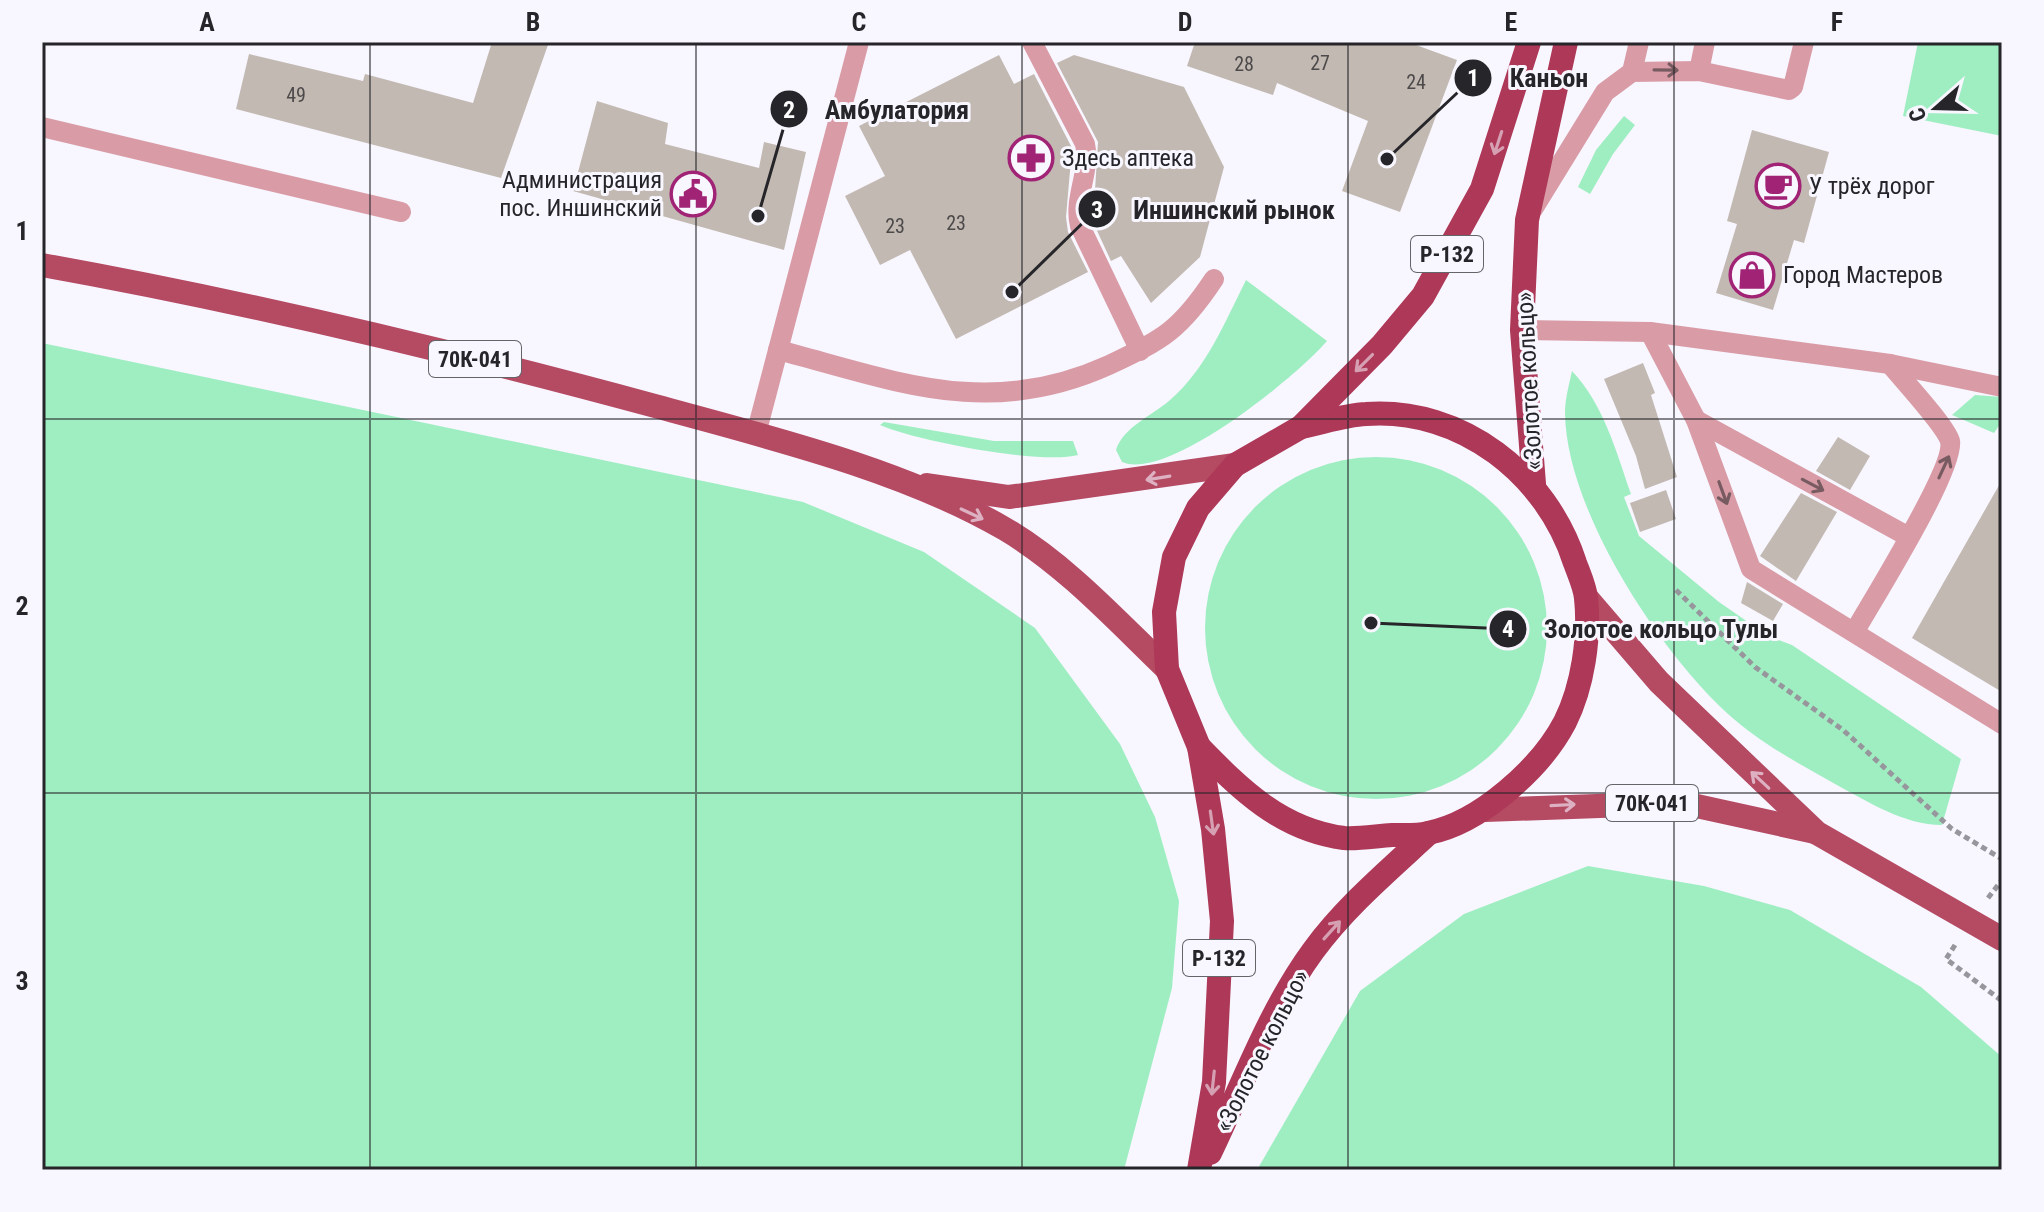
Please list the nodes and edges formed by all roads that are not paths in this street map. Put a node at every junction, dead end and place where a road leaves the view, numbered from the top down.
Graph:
1 (859, 42) edge
2 (1032, 42) edge
3 (1529, 42) edge
4 (1566, 42) edge
5 (1639, 42) edge
6 (1705, 42) edge
7 (1804, 42) edge
8 (1699, 71) junction
9 (1632, 72) junction
10 (42, 127) edge
11 (401, 212) dead end
12 (1527, 220) junction
13 (42, 265) edge
14 (1214, 279) dead end
15 (1522, 330) junction
16 (1650, 332) junction
17 (778, 350) junction
18 (1140, 351) junction
19 (1890, 364) junction
20 (2002, 387) edge
21 (1696, 420) junction
22 (1301, 427) junction
23 (756, 434) junction
24 (1235, 465) junction
25 (901, 481) junction
26 (1534, 484) junction
27 (1909, 537) junction
28 (1586, 597) junction
29 (1855, 631) junction
30 (1167, 669) junction
31 (2002, 724) edge
32 (1199, 747) junction
33 (1485, 810) junction
34 (1429, 833) junction
35 (1817, 833) junction
36 (2002, 939) edge
37 (1200, 1170) edge

1 - 17 lane
2 - 18 lane
3 -> 22 highway, «Золотое кольцо» / Р-132
4 - 12 highway, «Золотое кольцо» / Р-132
5 - 9 lane
6 - 8 lane
7 - 8 lane
9 -> 8 lane
9 - 12 lane
10 - 11 lane
12 - 15 highway, «Золотое кольцо» / Р-132
13 - 23 main road, 70К-041
14 - 18 lane
15 - 16 lane
15 - 26 highway, «Золотое кольцо» / Р-132
16 - 19 lane
16 - 21 lane
17 - 18 lane
17 - 23 lane
19 - 20 lane
27 -> 19 lane
21 -> 27 lane
21 -> 29 lane
22 - 24 highway, «Золотое кольцо» / Р-132
22 - 26 highway, «Золотое кольцо» / Р-132
23 - 25 main road, 70К-041
24 -> 25 main road, 70К-041
24 - 30 highway, «Золотое кольцо» / Р-132
25 -> 30 main road, 70К-041
26 - 28 highway, «Золотое кольцо» / Р-132
27 - 29 lane
28 - 33 highway, «Золотое кольцо» / Р-132
35 -> 28 main road, 70К-041
29 - 31 lane
30 - 32 highway, «Золотое кольцо» / Р-132
32 - 34 highway, «Золотое кольцо» / Р-132
32 -> 37 highway, «Золотое кольцо» / Р-132
33 - 34 highway, «Золотое кольцо» / Р-132
33 -> 35 main road, 70К-041
37 -> 34 highway, «Золотое кольцо» / Р-132
35 - 36 main road, 70К-041

